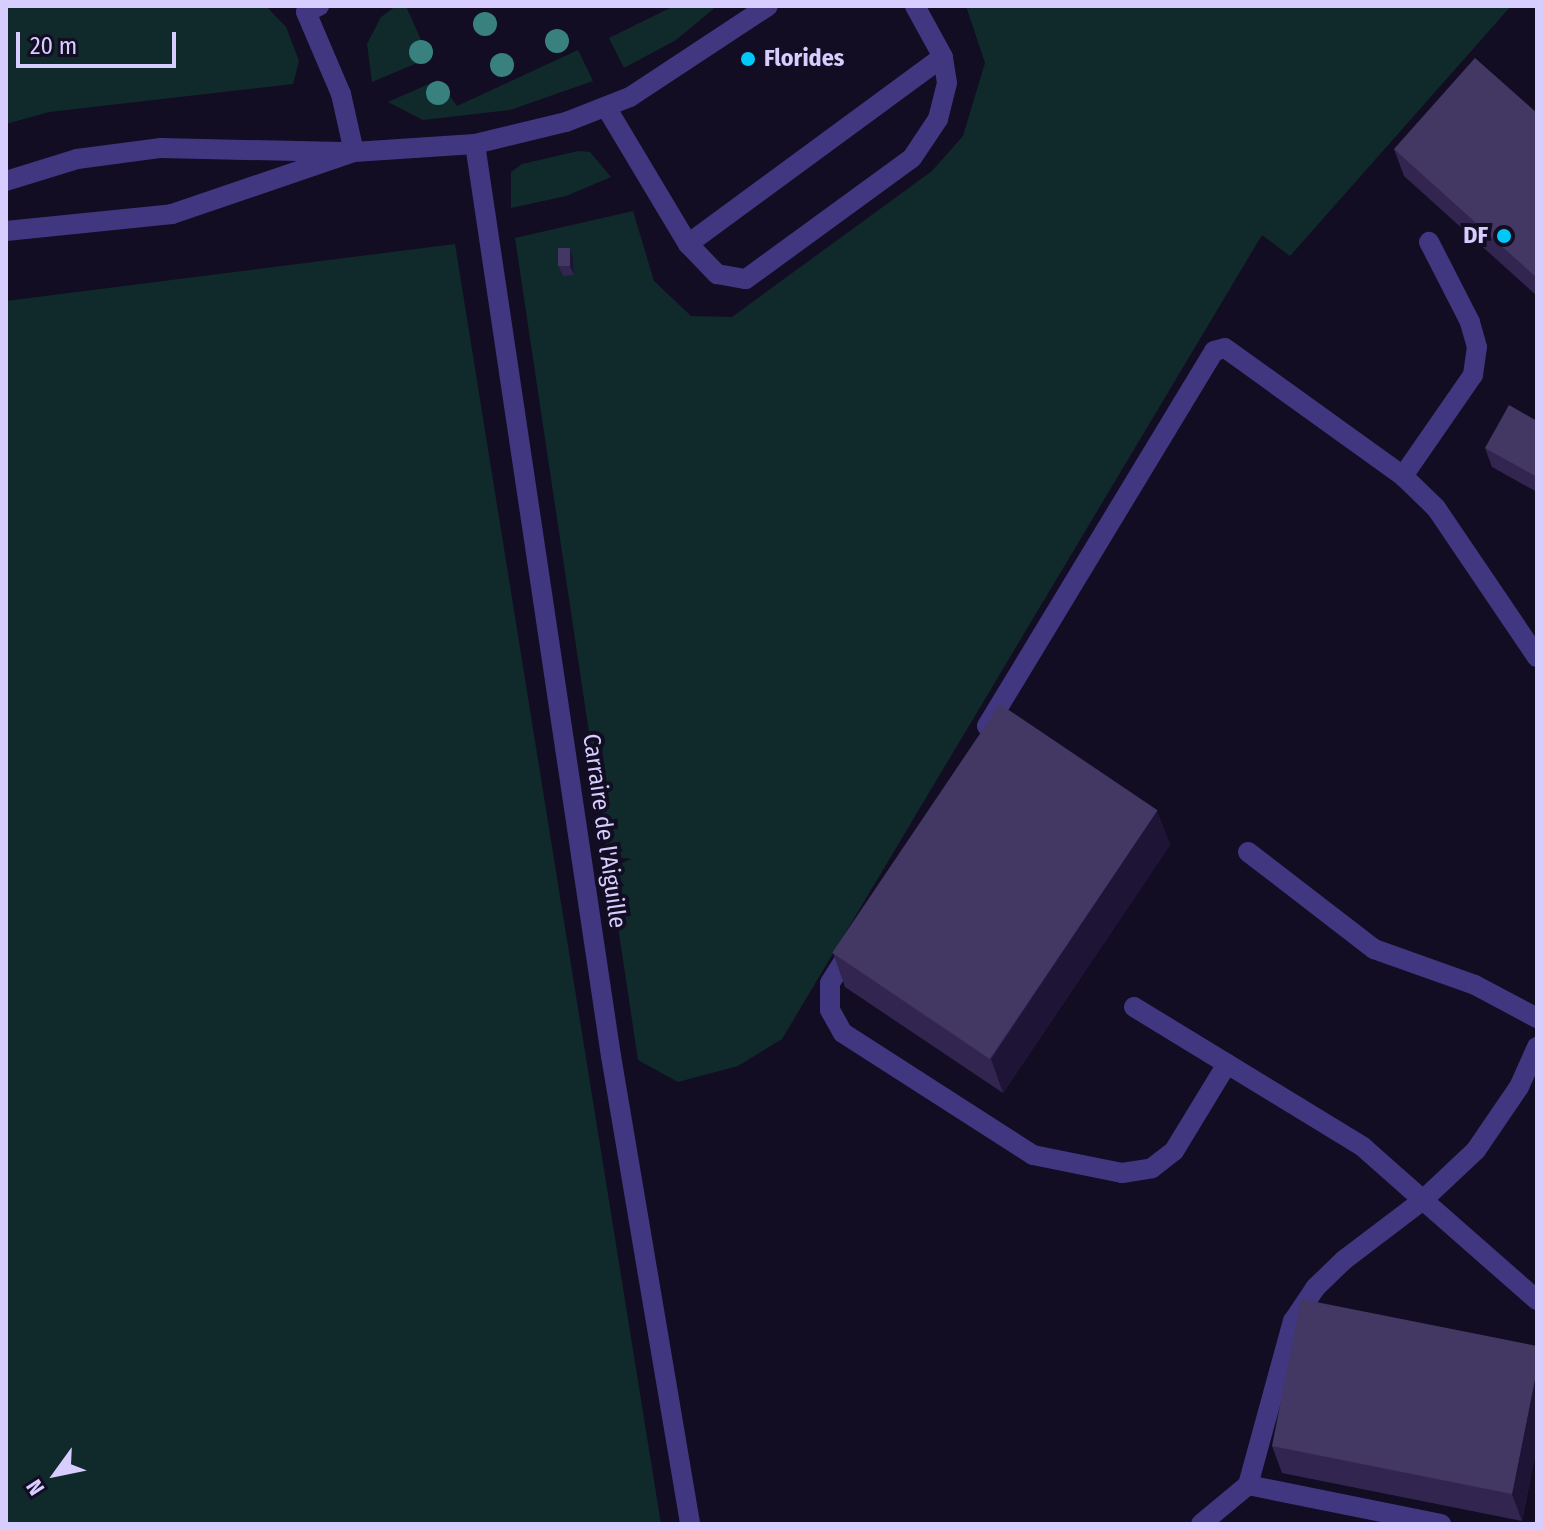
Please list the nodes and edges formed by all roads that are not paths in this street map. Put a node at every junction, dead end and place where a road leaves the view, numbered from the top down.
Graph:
1 (768, 6) edge
2 (915, 6) edge
3 (308, 7) edge
4 (943, 57) junction
5 (606, 107) junction
6 (475, 144) junction
7 (354, 152) junction
8 (6, 181) edge
9 (6, 231) edge
10 (1429, 242) dead end
11 (688, 244) junction
12 (1403, 476) junction
13 (1537, 657) edge
14 (977, 741) edge
15 (1248, 852) dead end
16 (863, 930) edge
17 (1134, 1007) dead end
18 (1537, 1018) edge
19 (1537, 1047) edge
20 (1227, 1064) junction
21 (1423, 1200) junction
22 (1537, 1300) edge
23 (1248, 1485) junction
24 (690, 1524) edge
25 (1201, 1524) edge
26 (1441, 1524) edge

1 - 5 street
2 - 4 street
3 - 7 street
4 - 11 street
4 - 11 street
5 - 6 street
5 - 11 street
6 - 7 street
6 - 24 street, Carraire de l'Aiguille
7 - 8 street
7 - 9 street
10 - 12 street
12 - 13 street
12 - 14 street
15 - 18 street
16 - 20 street
17 - 20 street
19 - 21 street
20 - 21 street
21 - 22 street
21 - 23 street
23 - 25 street
23 - 26 street

